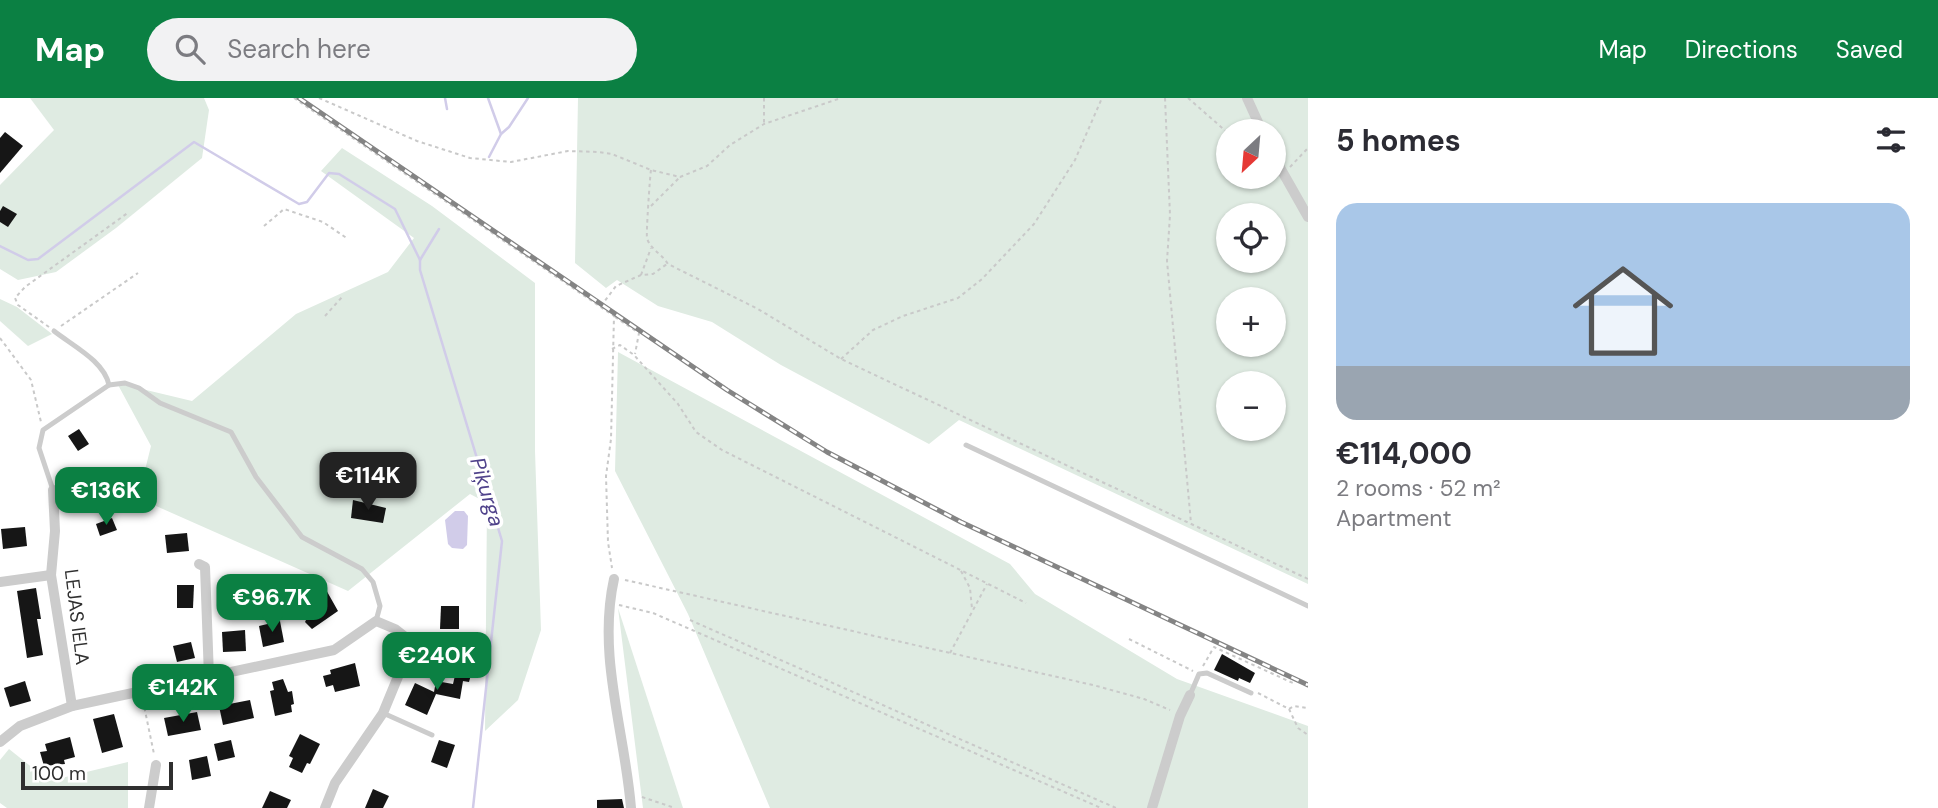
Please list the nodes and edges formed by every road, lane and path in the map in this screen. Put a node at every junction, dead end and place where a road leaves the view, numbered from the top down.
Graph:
1 (294, 98) edge
2 (319, 98) edge
3 (764, 98) edge
4 (841, 98) edge
5 (1102, 98) edge
6 (1165, 98) edge
7 (1188, 98) edge
8 (1247, 98) edge
9 (1257, 119) edge
10 (1216, 122) edge
11 (764, 124) junction
12 (1308, 148) edge
13 (651, 170) junction
14 (1286, 173) edge
15 (680, 177) junction
16 (1286, 181) edge
17 (650, 206) junction
18 (128, 212) dead end
19 (1308, 217) edge
20 (264, 226) dead end
21 (348, 239) dead end
22 (651, 247) junction
23 (668, 264) junction
24 (138, 273) dead end
25 (641, 275) junction
26 (343, 296) dead end
27 (601, 307) junction
28 (325, 316) dead end
29 (614, 316) junction
30 (57, 329) junction
31 (0, 338) edge
32 (611, 350) junction
33 (635, 355) junction
34 (841, 359) junction
35 (109, 385) junction
36 (43, 430) junction
37 (966, 446) dead end
38 (53, 490) joint
39 (1191, 524) junction
40 (199, 564) dead end
41 (960, 569) junction
42 (51, 575) junction
43 (614, 579) junction
44 (1308, 579) edge
45 (0, 582) edge
46 (988, 583) junction
47 (1026, 603) dead end
48 (608, 604) junction
49 (1308, 606) edge
50 (972, 610) junction
51 (690, 620) dead end
52 (376, 621) junction
53 (1129, 639) dead end
54 (950, 653) junction
55 (1207, 659) dead end
56 (1199, 674) junction
57 (209, 677) junction
58 (1295, 684) dead end
59 (141, 691) junction
60 (1251, 693) joint
61 (1190, 695) joint
62 (72, 706) junction
63 (1308, 708) edge
64 (1289, 709) junction
65 (383, 713) junction
66 (1180, 716) junction
67 (432, 735) dead end
68 (1308, 735) edge
69 (0, 742) edge
70 (156, 765) joint
71 (642, 797) dead end
72 (149, 808) edge
73 (325, 808) edge
74 (631, 808) edge
75 (675, 808) edge
76 (1101, 808) edge
77 (1116, 808) edge
78 (1152, 808) edge

1 - 27 path
2 - 13 path
3 - 11 path
4 - 11 path
5 - 34 path
6 - 39 path
7 - 10 path
8 - 9 street
11 - 15 path
12 - 14 path
13 - 15 path
13 - 17 path
15 - 17 path
16 - 19 street
17 - 22 path
18 - 30 path
20 - 21 path
22 - 23 path
22 - 25 path
23 - 25 path
23 - 34 path
24 - 30 path
25 - 27 path
26 - 28 path
27 - 29 path
29 - 32 path
29 - 33 path
30 - 35 lane
31 - 36 path
32 - 33 path
32 - 43 path
33 - 41 path
34 - 39 path
35 - 36 lane
35 - 52 lane
36 - 38 lane
37 - 49 lane
38 - 42 street, LEJAS IELA
39 - 44 path
40 - 57 street
41 - 46 path
41 - 50 path
42 - 45 street
42 - 62 street, LEJAS IELA
43 - 48 street
43 - 54 path
46 - 47 path
46 - 50 path
48 - 74 street
48 - 76 path
50 - 54 path
51 - 77 path
52 - 57 street
52 - 65 street
53 - 56 path
54 - 66 path
55 - 58 path
56 - 60 lane
56 - 61 lane
57 - 59 street
59 - 62 street
59 - 70 path
60 - 64 path
61 - 66 street
62 - 69 street
63 - 64 path
64 - 68 path
65 - 67 lane
65 - 73 street
66 - 78 street
70 - 72 street
71 - 75 path

